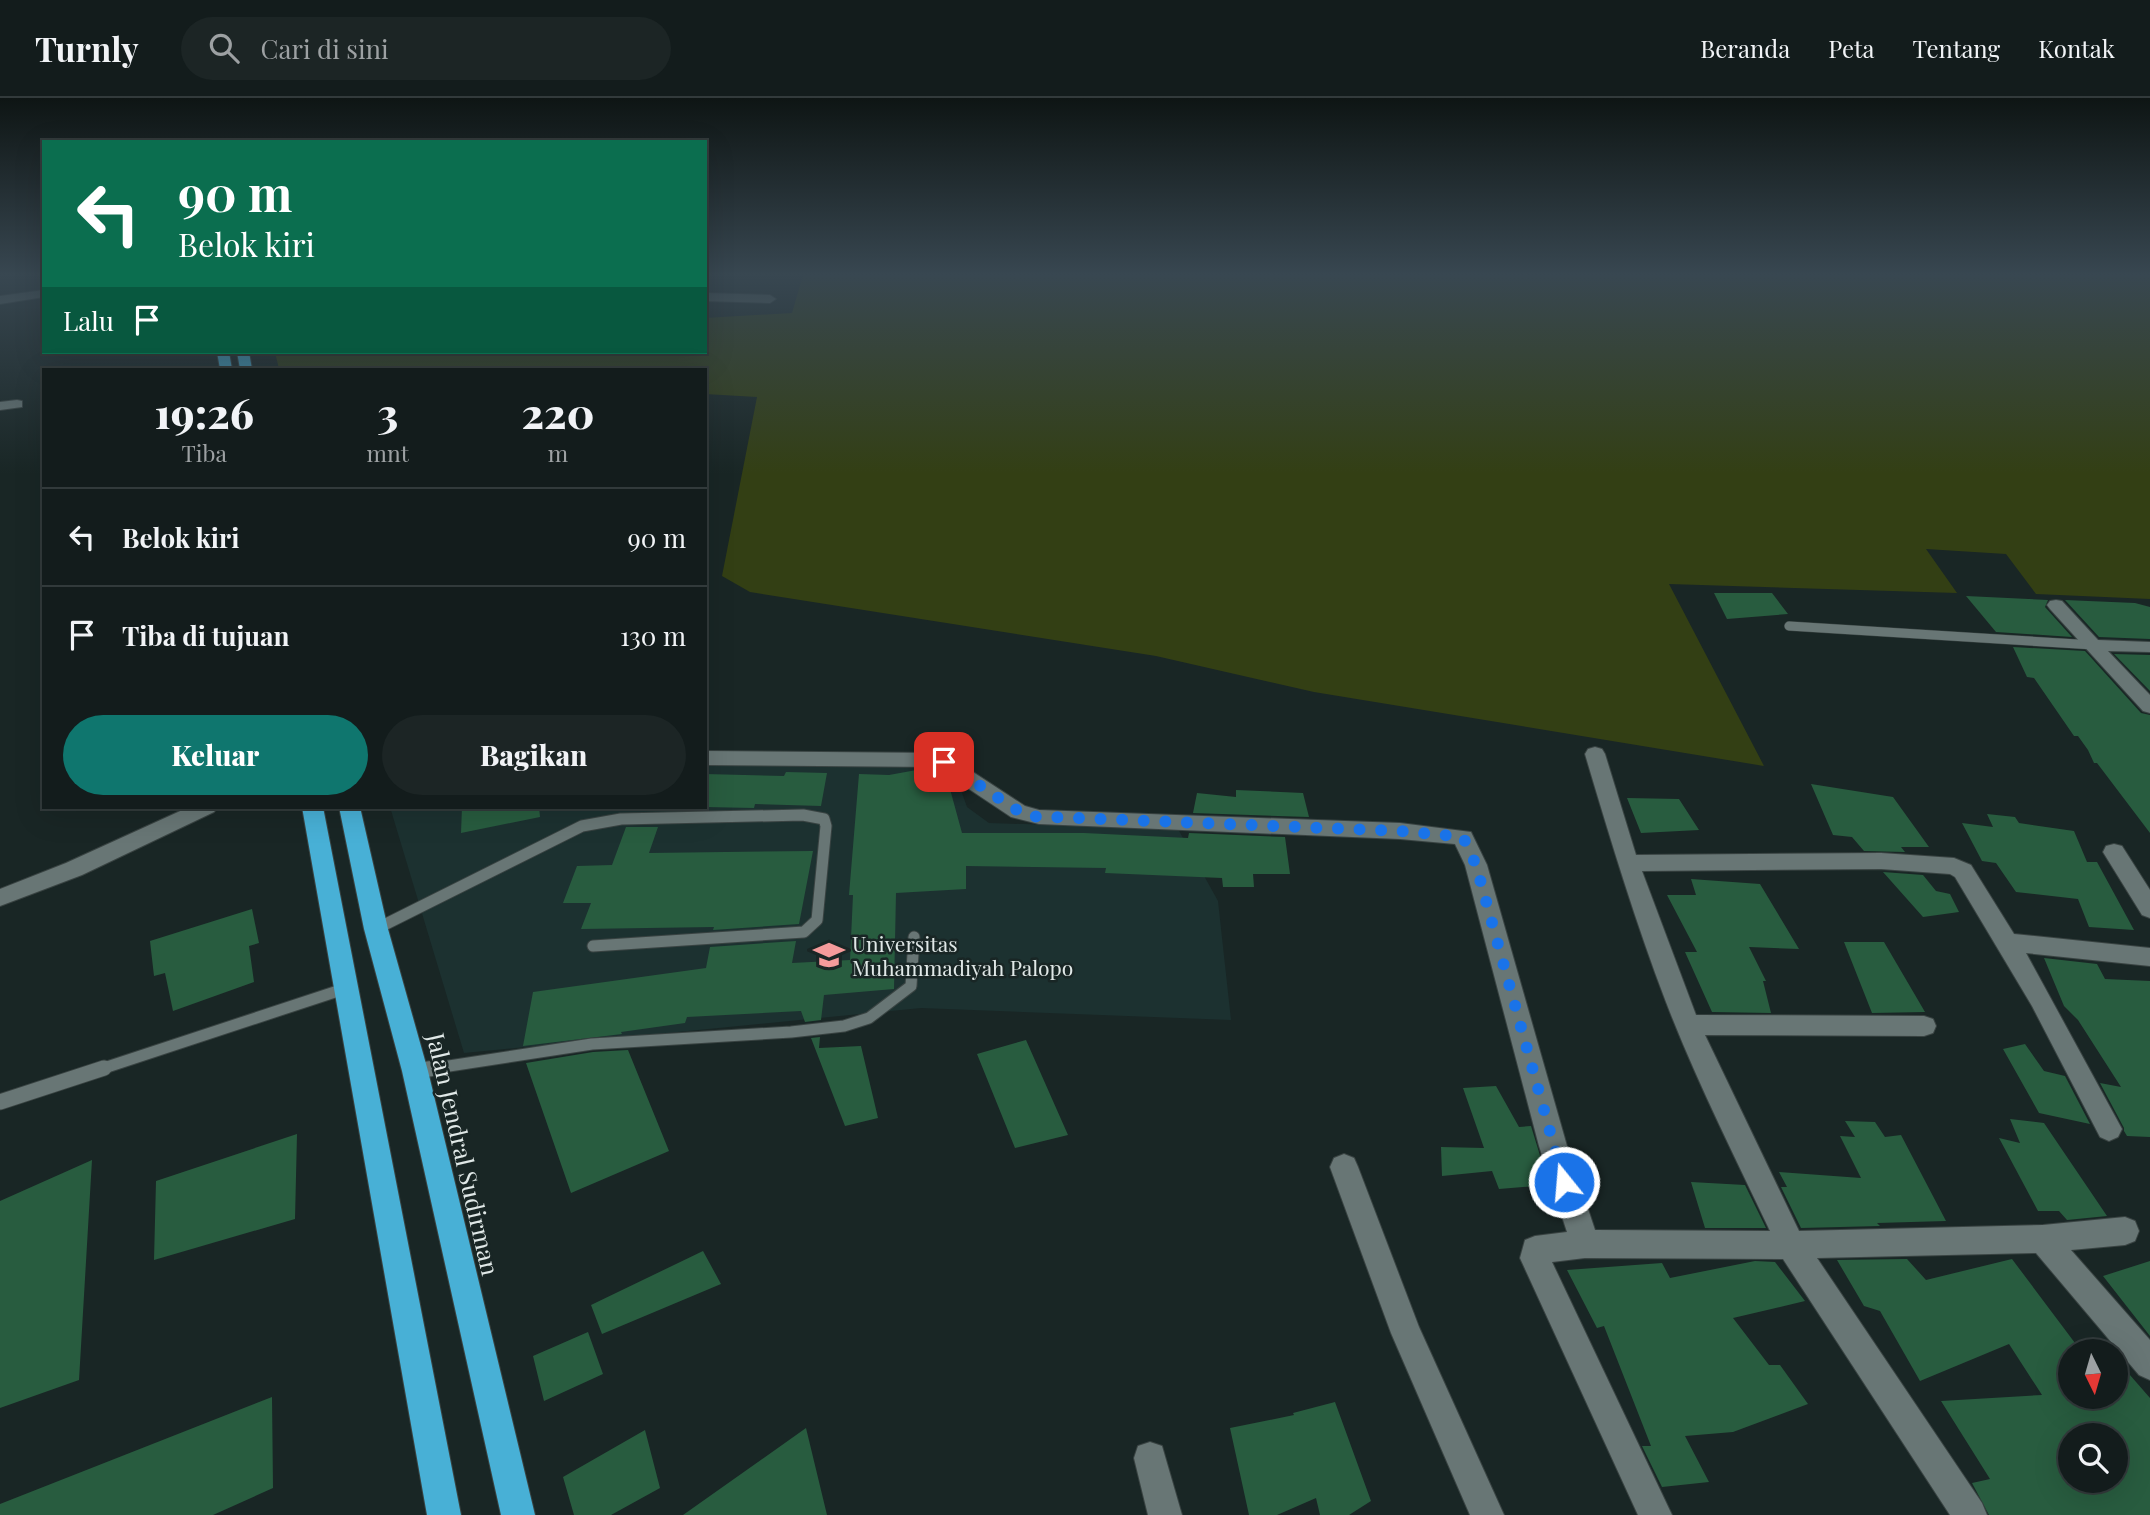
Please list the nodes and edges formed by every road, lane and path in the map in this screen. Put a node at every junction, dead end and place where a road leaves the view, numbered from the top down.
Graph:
1 (17, 404) dead end
2 (0, 405) edge
3 (2056, 605) dead end
4 (1789, 626) dead end
5 (2094, 645) junction
6 (2150, 647) edge
7 (2150, 707) edge
8 (1595, 754) dead end
9 (707, 758) edge
10 (203, 809) edge
11 (312, 809) edge
12 (349, 809) edge
13 (2114, 852) dead end
14 (1628, 863) junction
15 (0, 898) edge
16 (2150, 909) edge
17 (376, 929) junction
18 (914, 937) dead end
19 (2007, 942) junction
20 (593, 946) dead end
21 (2150, 957) edge
22 (347, 988) junction
23 (1689, 1026) junction
24 (1924, 1026) dead end
25 (415, 1071) junction
26 (0, 1102) edge
27 (2109, 1129) dead end
28 (1344, 1167) dead end
29 (2125, 1231) dead end
30 (2042, 1239) junction
31 (1585, 1244) junction
32 (1791, 1245) junction
33 (2150, 1364) edge
34 (1150, 1458) dead end
35 (444, 1515) edge
36 (518, 1515) edge
37 (1165, 1515) edge
38 (1487, 1515) edge
39 (1656, 1515) edge
40 (1970, 1515) edge

1 - 2 street
3 - 5 street
4 - 5 lane
5 - 6 street
5 - 7 street
8 - 14 street
9 - 31 street
10 - 15 street
11 - 22 highway
12 - 17 highway, Jalan Jendral Sudirman
13 - 16 street
14 - 19 street
14 - 23 street
17 - 20 lane
17 - 25 highway, Jalan Jendral Sudirman
18 - 25 lane
19 - 21 street
19 - 27 street
22 - 26 lane
22 - 35 highway
23 - 24 street
23 - 32 street
25 - 36 highway, Jalan Jendral Sudirman
28 - 38 street
29 - 30 street
30 - 32 street
30 - 33 street
31 - 32 street
31 - 39 street
32 - 40 street
34 - 37 street

